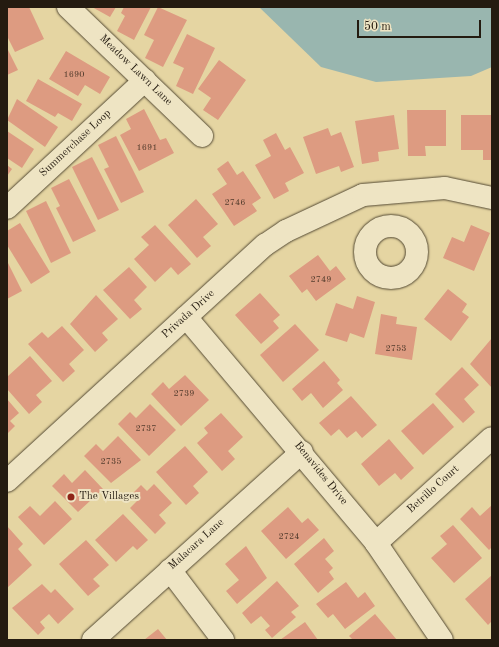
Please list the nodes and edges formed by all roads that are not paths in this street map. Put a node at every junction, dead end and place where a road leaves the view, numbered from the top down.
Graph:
1 (68, 7) edge
2 (145, 80) junction
3 (202, 136) dead end
4 (395, 193) junction
5 (492, 198) edge
6 (7, 208) edge
7 (395, 226) dead end
8 (186, 317) junction
9 (492, 438) edge
10 (302, 452) junction
11 (7, 480) edge
12 (376, 543) junction
13 (170, 570) junction
14 (93, 640) edge
15 (223, 640) edge
16 (442, 640) edge

1 - 2 street, Meadow Lawn Lane
2 - 3 street, Meadow Lawn Lane
2 - 6 street, Summerchase Loop
4 - 5 street, Privada Drive
4 - 7 street
4 - 8 street, Privada Drive
8 - 10 street, Benavides Drive
8 - 11 street, Privada Drive
9 - 12 street, Betrillo Court
10 - 12 street, Benavides Drive
10 - 13 street, Malacara Lane
12 - 16 street, Benavides Drive
13 - 14 street, Malacara Lane
13 - 15 street

